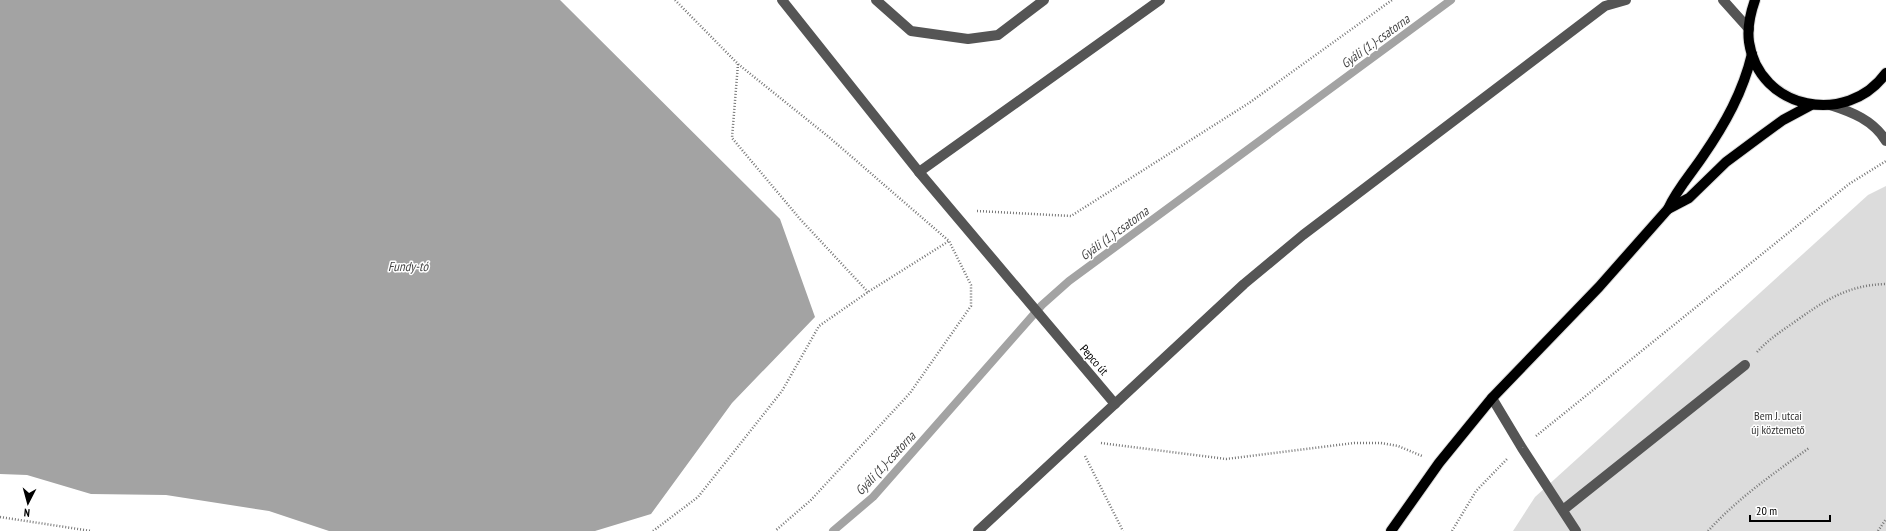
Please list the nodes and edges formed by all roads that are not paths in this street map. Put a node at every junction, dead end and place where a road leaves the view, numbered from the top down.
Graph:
1 (782, 0) edge
2 (876, 0) edge
3 (1044, 0) edge
4 (1160, 0) edge
5 (1626, 0) edge
6 (1723, 0) edge
7 (1755, 0) edge
8 (1606, 3) edge
9 (1748, 29) junction
10 (1752, 54) junction
11 (1886, 73) edge
12 (1811, 105) junction
13 (1830, 106) junction
14 (1886, 141) edge
15 (919, 172) junction
16 (1668, 209) junction
17 (1744, 365) road end
18 (1492, 398) junction
19 (1114, 404) junction
20 (1562, 510) junction
21 (978, 531) edge
22 (1391, 531) edge
23 (1576, 531) edge

1 - 15 street, Pepco út
2 - 3 street
4 - 15 street
5 - 8 street
6 - 9 street
7 - 9 main road
8 - 19 street
9 - 10 main road
10 - 12 main road
10 - 16 main road
11 - 13 main road
12 - 13 main road
12 - 16 main road
13 - 14 street
15 - 19 street, Pepco út
16 - 18 main road
17 - 20 street
18 - 20 street
18 - 22 main road
19 - 21 street
20 - 23 street

